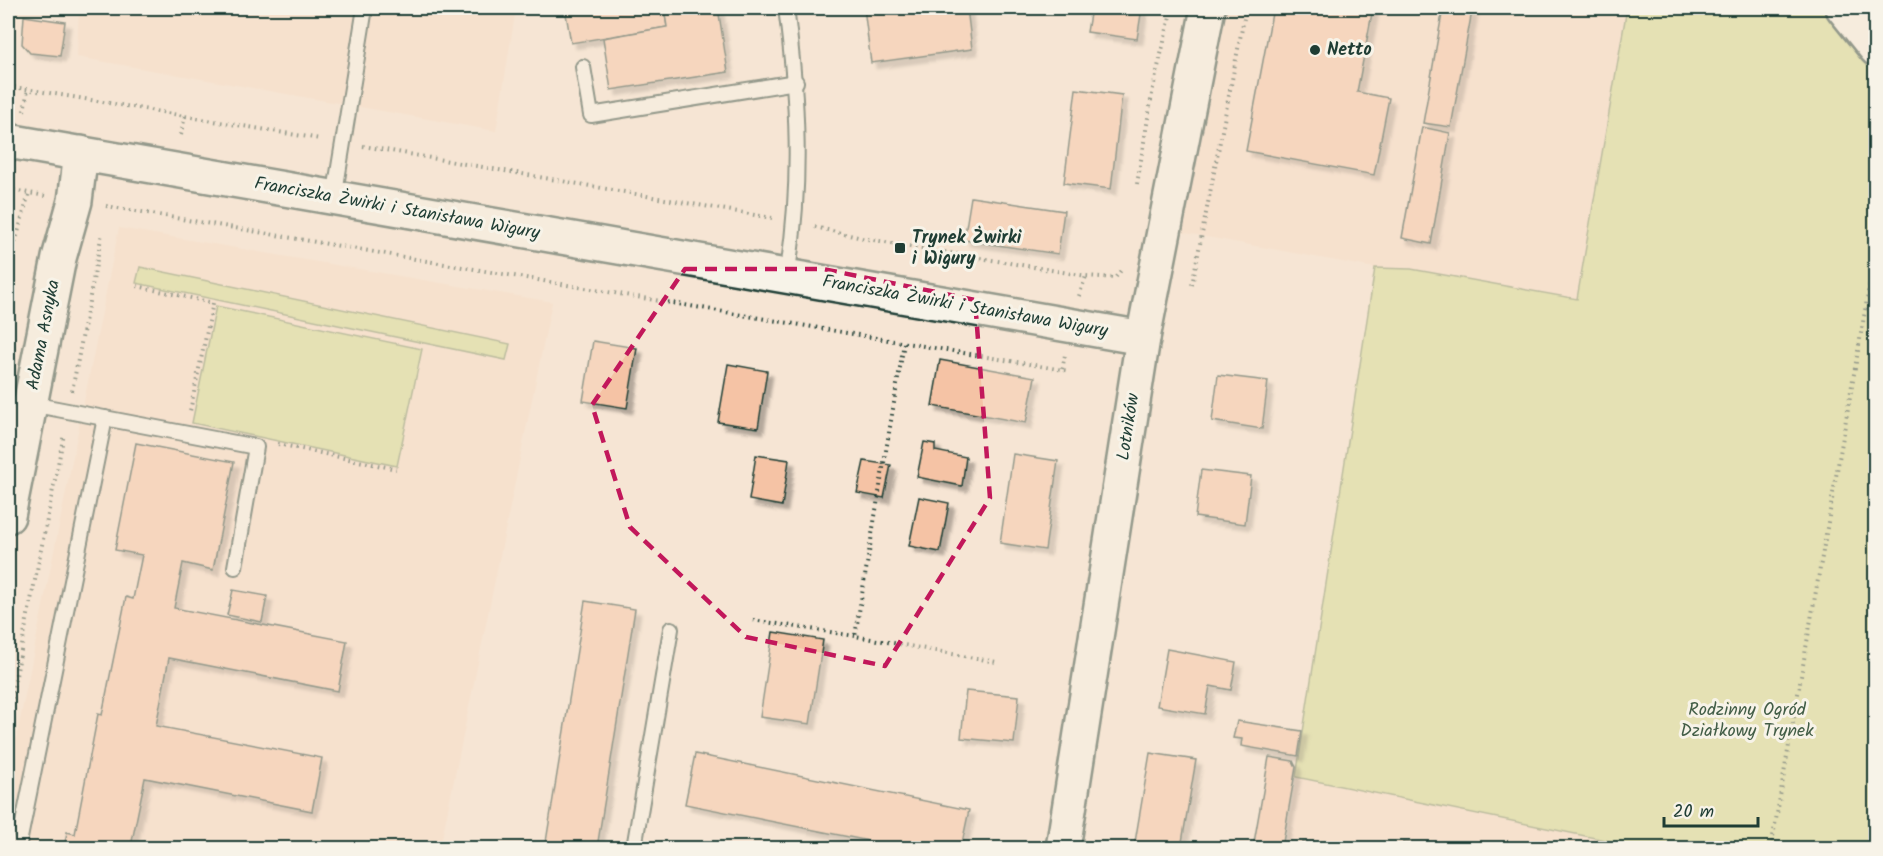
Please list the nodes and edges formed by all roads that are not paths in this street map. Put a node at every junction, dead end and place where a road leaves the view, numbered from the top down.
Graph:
1 (365, 8) edge
2 (786, 8) edge
3 (1208, 8) edge
4 (1843, 8) edge
5 (1875, 49) edge
6 (583, 67) dead end
7 (796, 82) junction
8 (15, 131) edge
9 (81, 153) junction
10 (334, 198) junction
11 (787, 276) junction
12 (1143, 338) junction
13 (31, 404) junction
14 (105, 418) junction
15 (9, 497) edge
16 (235, 567) dead end
17 (671, 629) dead end
18 (18, 849) edge
19 (633, 849) edge
20 (1063, 849) edge

1 - 10 lane
2 - 7 lane
3 - 12 street, Lotników
4 - 5 street
6 - 7 lane
7 - 11 lane
8 - 9 street, Franciszka Żwirki i Stanisława Wigury
9 - 10 street, Franciszka Żwirki i Stanisława Wigury
9 - 13 street, Adama Asnyka
10 - 11 street, Franciszka Żwirki i Stanisława Wigury
11 - 12 street, Franciszka Żwirki i Stanisława Wigury
12 - 20 street, Lotników
13 - 14 lane
13 - 15 street, Adama Asnyka
14 - 16 lane
14 - 18 lane
17 - 19 lane

